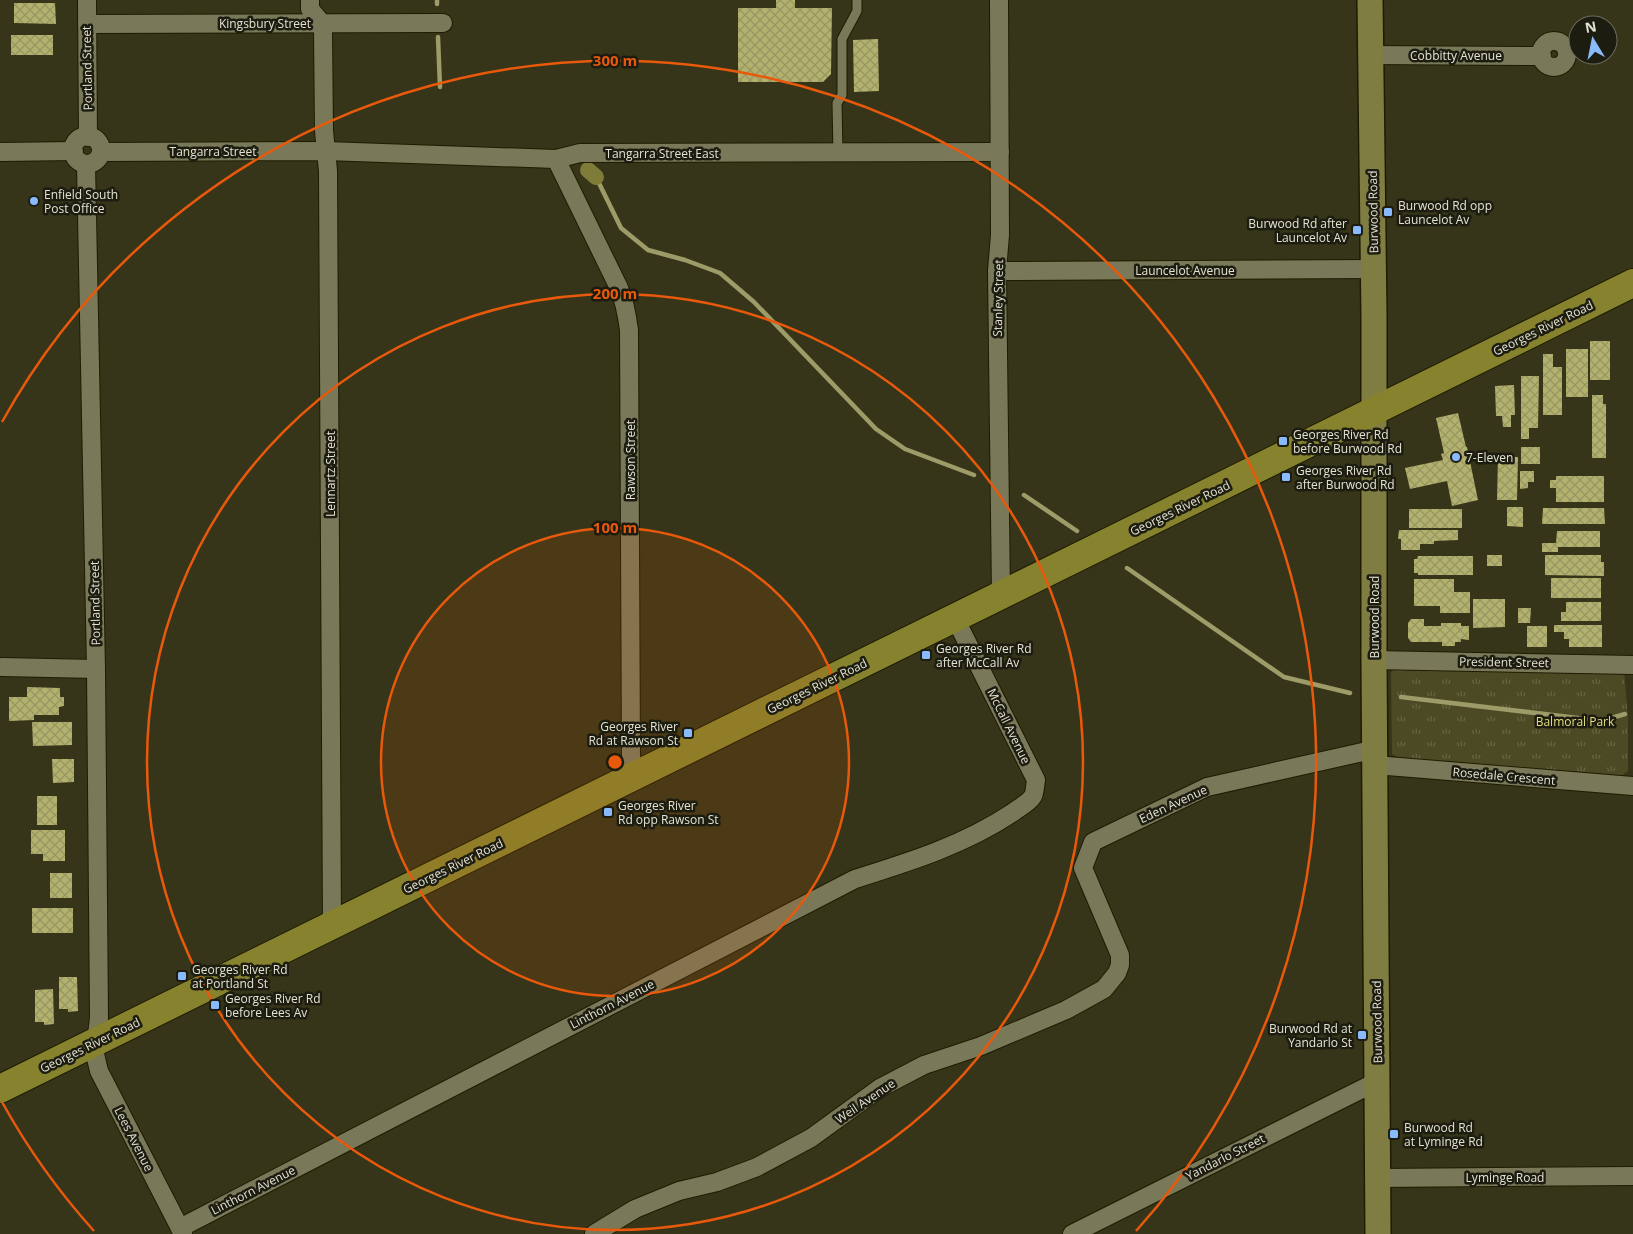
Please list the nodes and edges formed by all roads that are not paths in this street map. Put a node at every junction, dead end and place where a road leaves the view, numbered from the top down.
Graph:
1 (87, 0) edge
2 (310, 0) edge
3 (857, 0) edge
4 (999, 0) edge
5 (1370, 0) edge
6 (321, 22) junction
7 (443, 23) dead end
8 (87, 24) junction
9 (1370, 56) junction
10 (1542, 56) dead end
11 (88, 137) junction
12 (74, 151) junction
13 (326, 151) junction
14 (0, 152) edge
15 (101, 152) junction
16 (1000, 152) junction
17 (838, 153) junction
18 (556, 159) junction
19 (86, 164) junction
20 (1373, 269) junction
21 (997, 271) junction
22 (1633, 283) edge
23 (1374, 412) junction
24 (1001, 596) junction
25 (955, 618) junction
26 (1374, 660) junction
27 (1633, 665) edge
28 (1, 668) edge
29 (96, 669) junction
30 (1375, 757) junction
31 (633, 777) junction
32 (1036, 780) joint
33 (1633, 786) edge
34 (332, 926) junction
35 (1120, 955) joint
36 (97, 1041) junction
37 (1378, 1081) junction
38 (0, 1089) edge
39 (1633, 1176) edge
40 (1378, 1178) junction
41 (182, 1231) edge
42 (594, 1234) edge
43 (1072, 1234) edge
44 (1378, 1234) edge

1 - 8 street, Portland Street
2 - 6 street
3 - 17 lane
4 - 16 street, Stanley Street
5 - 9 main road, Burwood Road
6 - 7 street, Kingsbury Street
6 - 8 street, Kingsbury Street
6 - 13 street, Lennartz Street
8 - 11 street, Portland Street
9 - 10 street, Cobbitty Avenue
9 - 20 main road, Burwood Road
11 - 12 street
11 - 15 street
12 - 14 street
12 - 19 street
13 - 15 street, Tangarra Street
13 - 18 street, Tangarra Street East
13 - 34 street, Lennartz Street
15 - 19 street
16 - 17 street, Tangarra Street East
16 - 21 street, Stanley Street
17 - 18 street, Tangarra Street East
18 - 31 street, Rawson Street
19 - 29 street, Portland Street
20 - 21 street, Launcelot Avenue
20 - 23 main road, Burwood Road
21 - 24 street, Stanley Street
22 - 23 main road, Georges River Road
23 - 24 main road, Georges River Road
23 - 26 main road, Burwood Road
24 - 25 main road, Georges River Road
25 - 31 main road, Georges River Road
25 - 32 street, McCall Avenue
26 - 27 street, President Street
26 - 30 main road, Burwood Road
28 - 29 street
29 - 36 street, Portland Street
30 - 33 street, Rosedale Crescent
30 - 35 street, Eden Avenue
30 - 37 main road, Burwood Road
31 - 34 main road, Georges River Road
32 - 41 street, Linthorn Avenue
34 - 36 main road, Georges River Road
35 - 42 street, Weil Avenue
36 - 38 main road, Georges River Road
36 - 41 street, Lees Avenue
37 - 40 main road, Burwood Road
37 - 43 street, Yandarlo Street
39 - 40 street, Lyminge Road
40 - 44 main road, Burwood Road

